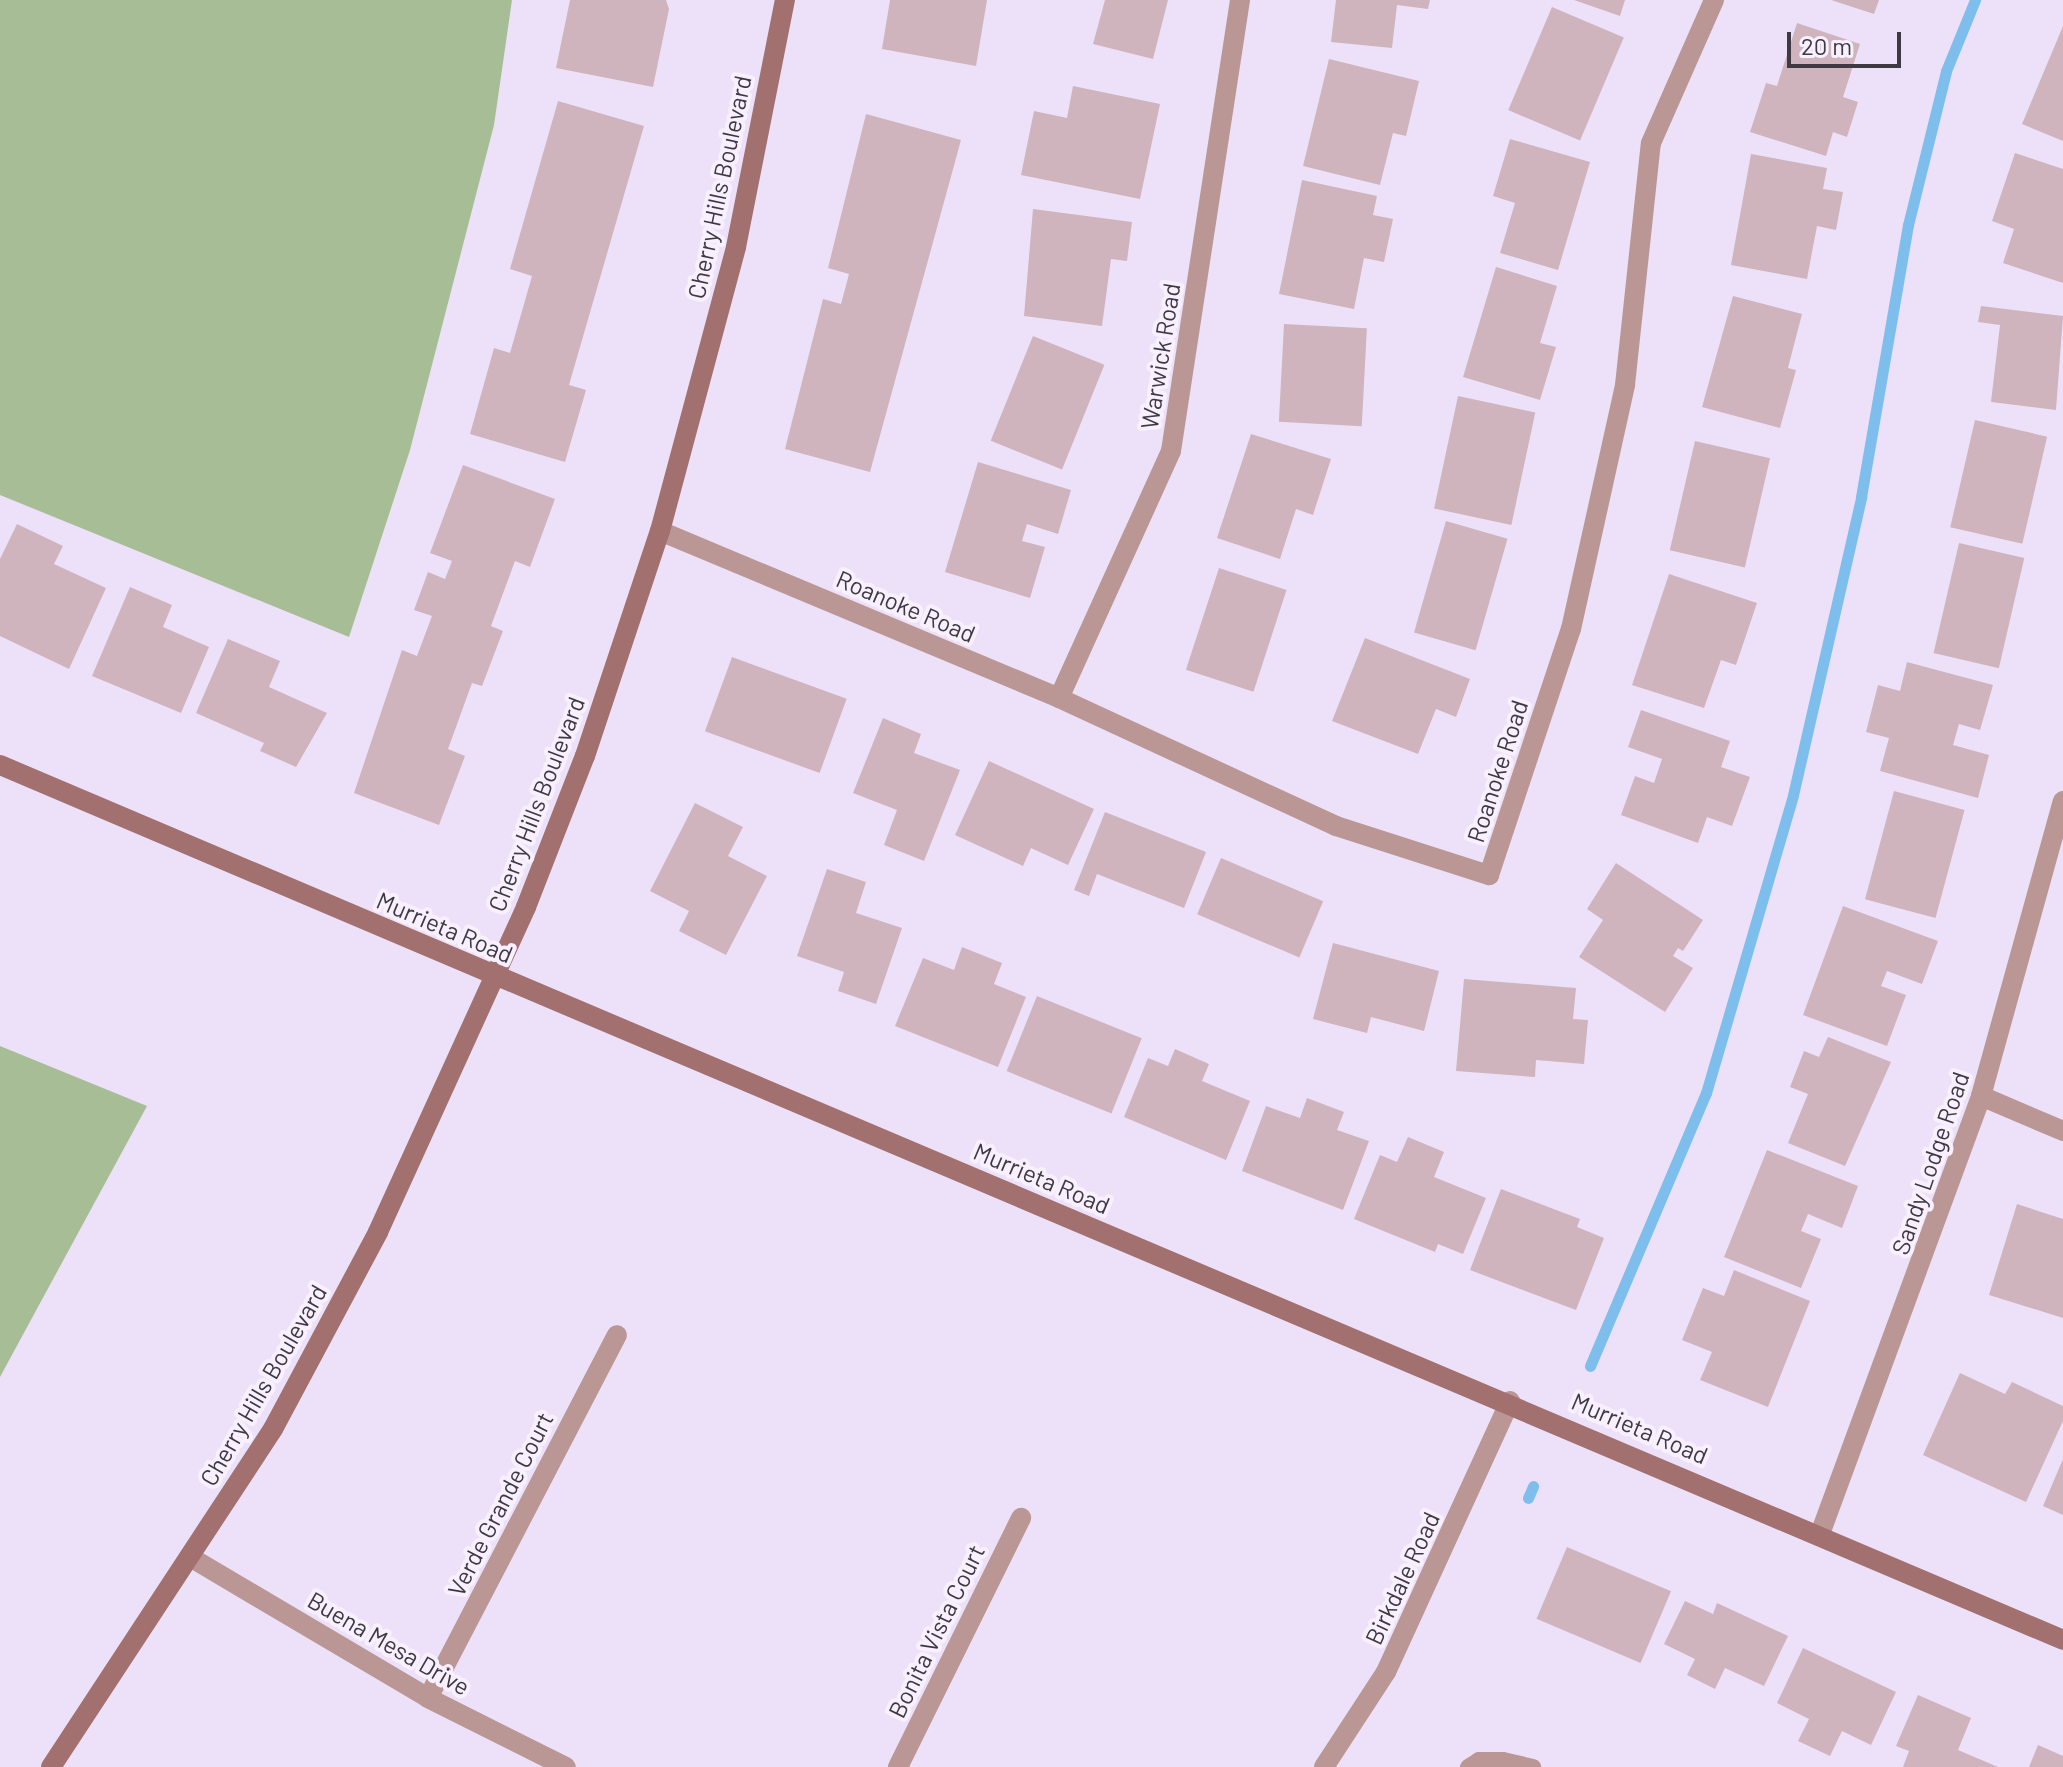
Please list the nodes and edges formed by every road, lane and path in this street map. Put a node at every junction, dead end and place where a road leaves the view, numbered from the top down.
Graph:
1 (785, 0) edge
2 (1240, 0) edge
3 (1714, 0) edge
4 (660, 531) junction
5 (1059, 698) junction
6 (0, 765) edge
7 (2063, 801) edge
8 (494, 976) junction
9 (1981, 1096) junction
10 (2063, 1131) edge
11 (617, 1335) dead end
12 (1510, 1401) junction
13 (1021, 1518) dead end
14 (1820, 1534) junction
15 (190, 1557) junction
16 (2063, 1640) edge
17 (428, 1698) junction
18 (51, 1767) edge
19 (566, 1767) edge
20 (898, 1767) edge
21 (1324, 1767) edge
22 (1468, 1767) edge
23 (1533, 1767) edge

1 - 4 main road, Cherry Hills Boulevard
2 - 5 street, Warwick Road
3 - 5 street, Roanoke Road
4 - 5 street, Roanoke Road
4 - 8 main road, Cherry Hills Boulevard
6 - 8 main road, Murrieta Road
7 - 9 street, Sandy Lodge Road
8 - 12 main road, Murrieta Road
8 - 15 main road, Cherry Hills Boulevard
9 - 10 street
9 - 14 street, Sandy Lodge Road
11 - 17 street, Verde Grande Court
12 - 14 main road, Murrieta Road
12 - 21 street, Birkdale Road
13 - 20 street, Bonita Vista Court
14 - 16 main road, Murrieta Road
15 - 17 street, Buena Mesa Drive
15 - 18 main road, Cherry Hills Boulevard
17 - 19 street, Buena Mesa Drive
22 - 23 lane

